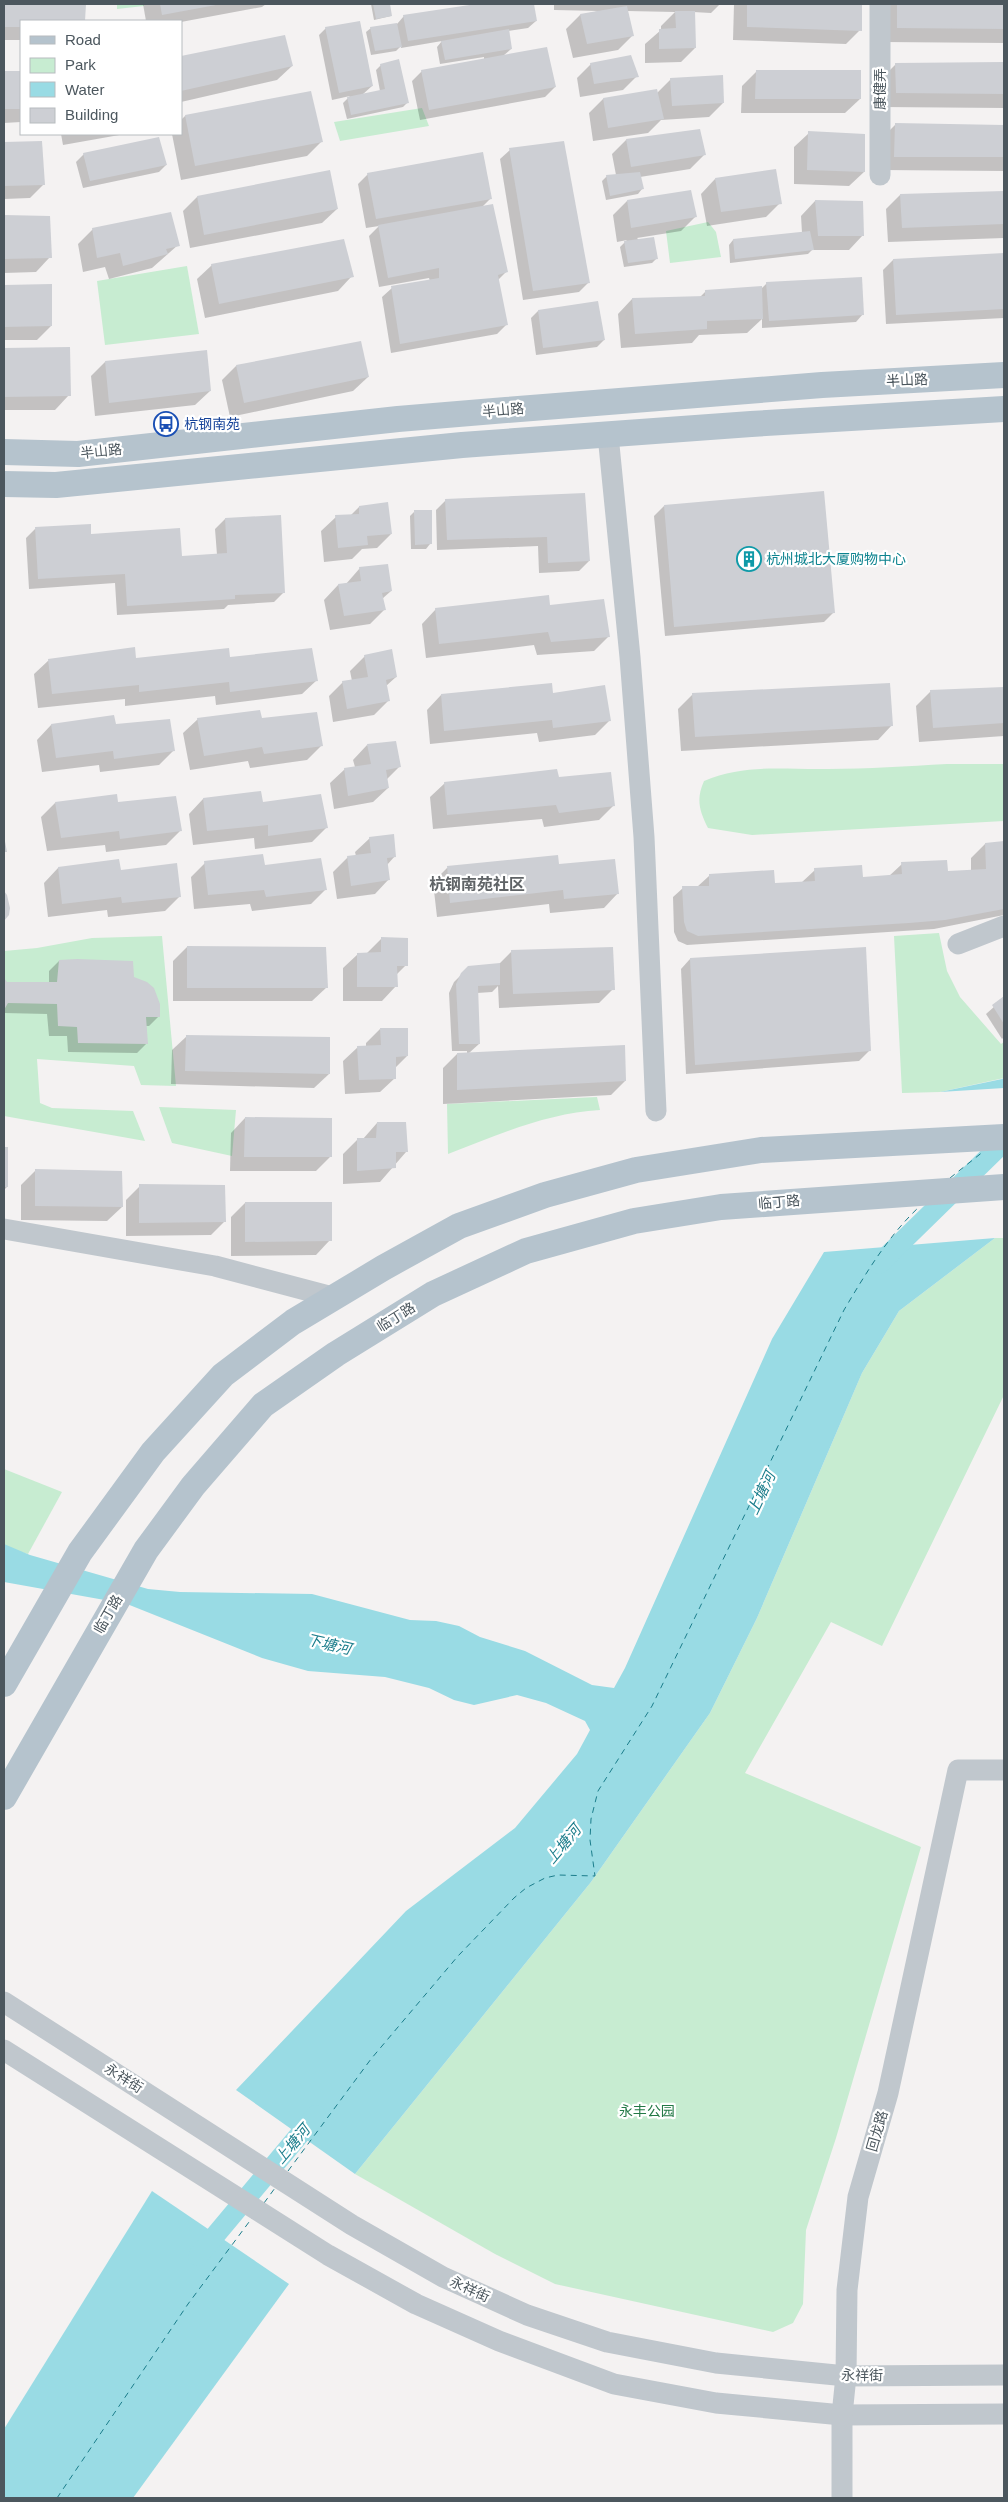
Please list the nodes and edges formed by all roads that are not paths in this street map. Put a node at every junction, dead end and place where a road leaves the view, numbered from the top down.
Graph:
1 (880, 4) edge
2 (880, 175) dead end
3 (1004, 376) edge
4 (1004, 409) edge
5 (608, 435) junction
6 (4, 452) edge
7 (4, 484) edge
8 (1004, 926) edge
9 (958, 944) dead end
10 (656, 1111) dead end
11 (1004, 1137) edge
12 (1004, 1187) edge
13 (4, 1229) edge
14 (336, 1298) junction
15 (4, 1684) edge
16 (1004, 1770) edge
17 (4, 1797) edge
18 (4, 2002) edge
19 (4, 2050) edge
20 (1004, 2375) edge
21 (846, 2376) junction
22 (1004, 2414) edge
23 (842, 2415) junction
24 (842, 2498) edge

1 - 2 street, 康健弄
3 - 6 main road, 半山路
4 - 5 main road
5 - 7 main road
5 - 10 street
8 - 9 street
11 - 14 main road
12 - 17 main road, 临丁路
13 - 14 street
14 - 15 main road
16 - 21 street, 回龙路
18 - 21 street, 永祥街
19 - 23 street
20 - 21 street, 永祥街
21 - 23 street, 回龙路
22 - 23 street
23 - 24 street, 回龙路

